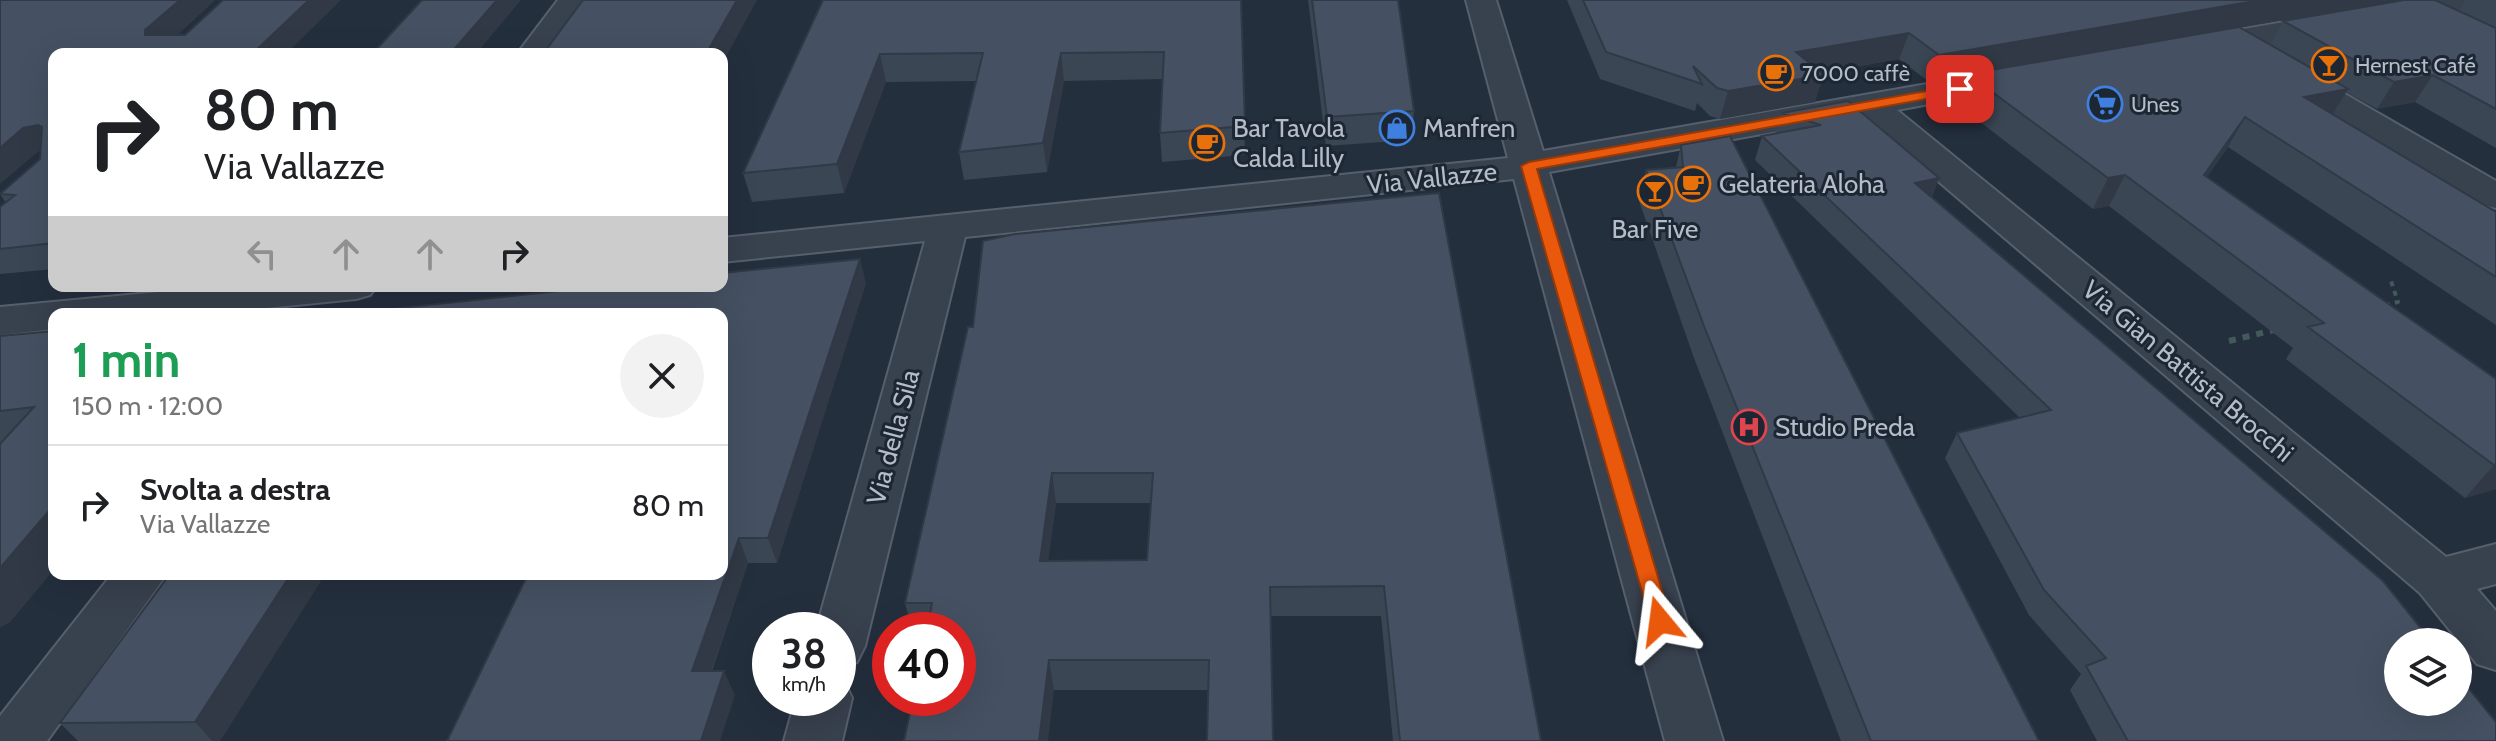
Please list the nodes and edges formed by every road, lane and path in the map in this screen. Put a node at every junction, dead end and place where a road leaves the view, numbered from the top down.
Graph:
1 (574, 0) edge
2 (1481, 0) edge
3 (2466, 0) edge
4 (2392, 7) edge
5 (2459, 31) edge
6 (2228, 41) junction
7 (538, 48) edge
8 (2166, 52) edge
9 (2057, 72) edge
10 (1870, 105) junction
11 (1529, 166) junction
12 (2496, 197) edge
13 (948, 228) junction
14 (728, 249) edge
15 (2390, 278) dead end
16 (296, 292) edge
17 (2383, 305) edge
18 (132, 308) edge
19 (48, 317) edge
20 (0, 321) edge
21 (2280, 329) edge
22 (2222, 342) dead end
23 (2496, 564) edge
24 (2438, 579) junction
25 (136, 580) edge
26 (847, 612) edge
27 (2496, 648) edge
28 (819, 716) edge
29 (14, 741) edge
30 (813, 741) edge
31 (1694, 741) edge

1 - 7 street
2 - 11 street
3 - 4 street
4 - 5 street
4 - 6 street
6 - 8 street
6 - 12 street
9 - 10 street, Via Vallazze
10 - 11 street, Via Vallazze
10 - 24 street, Via Gian Battista Brocchi
11 - 13 street, Via Vallazze
11 - 31 street
13 - 14 street, Via Vallazze
13 - 26 street, Via della Sila
15 - 17 path
16 - 18 street
19 - 20 street
21 - 22 path
23 - 24 street
24 - 27 street, Via Gian Battista Brocchi
25 - 29 street
28 - 30 street

